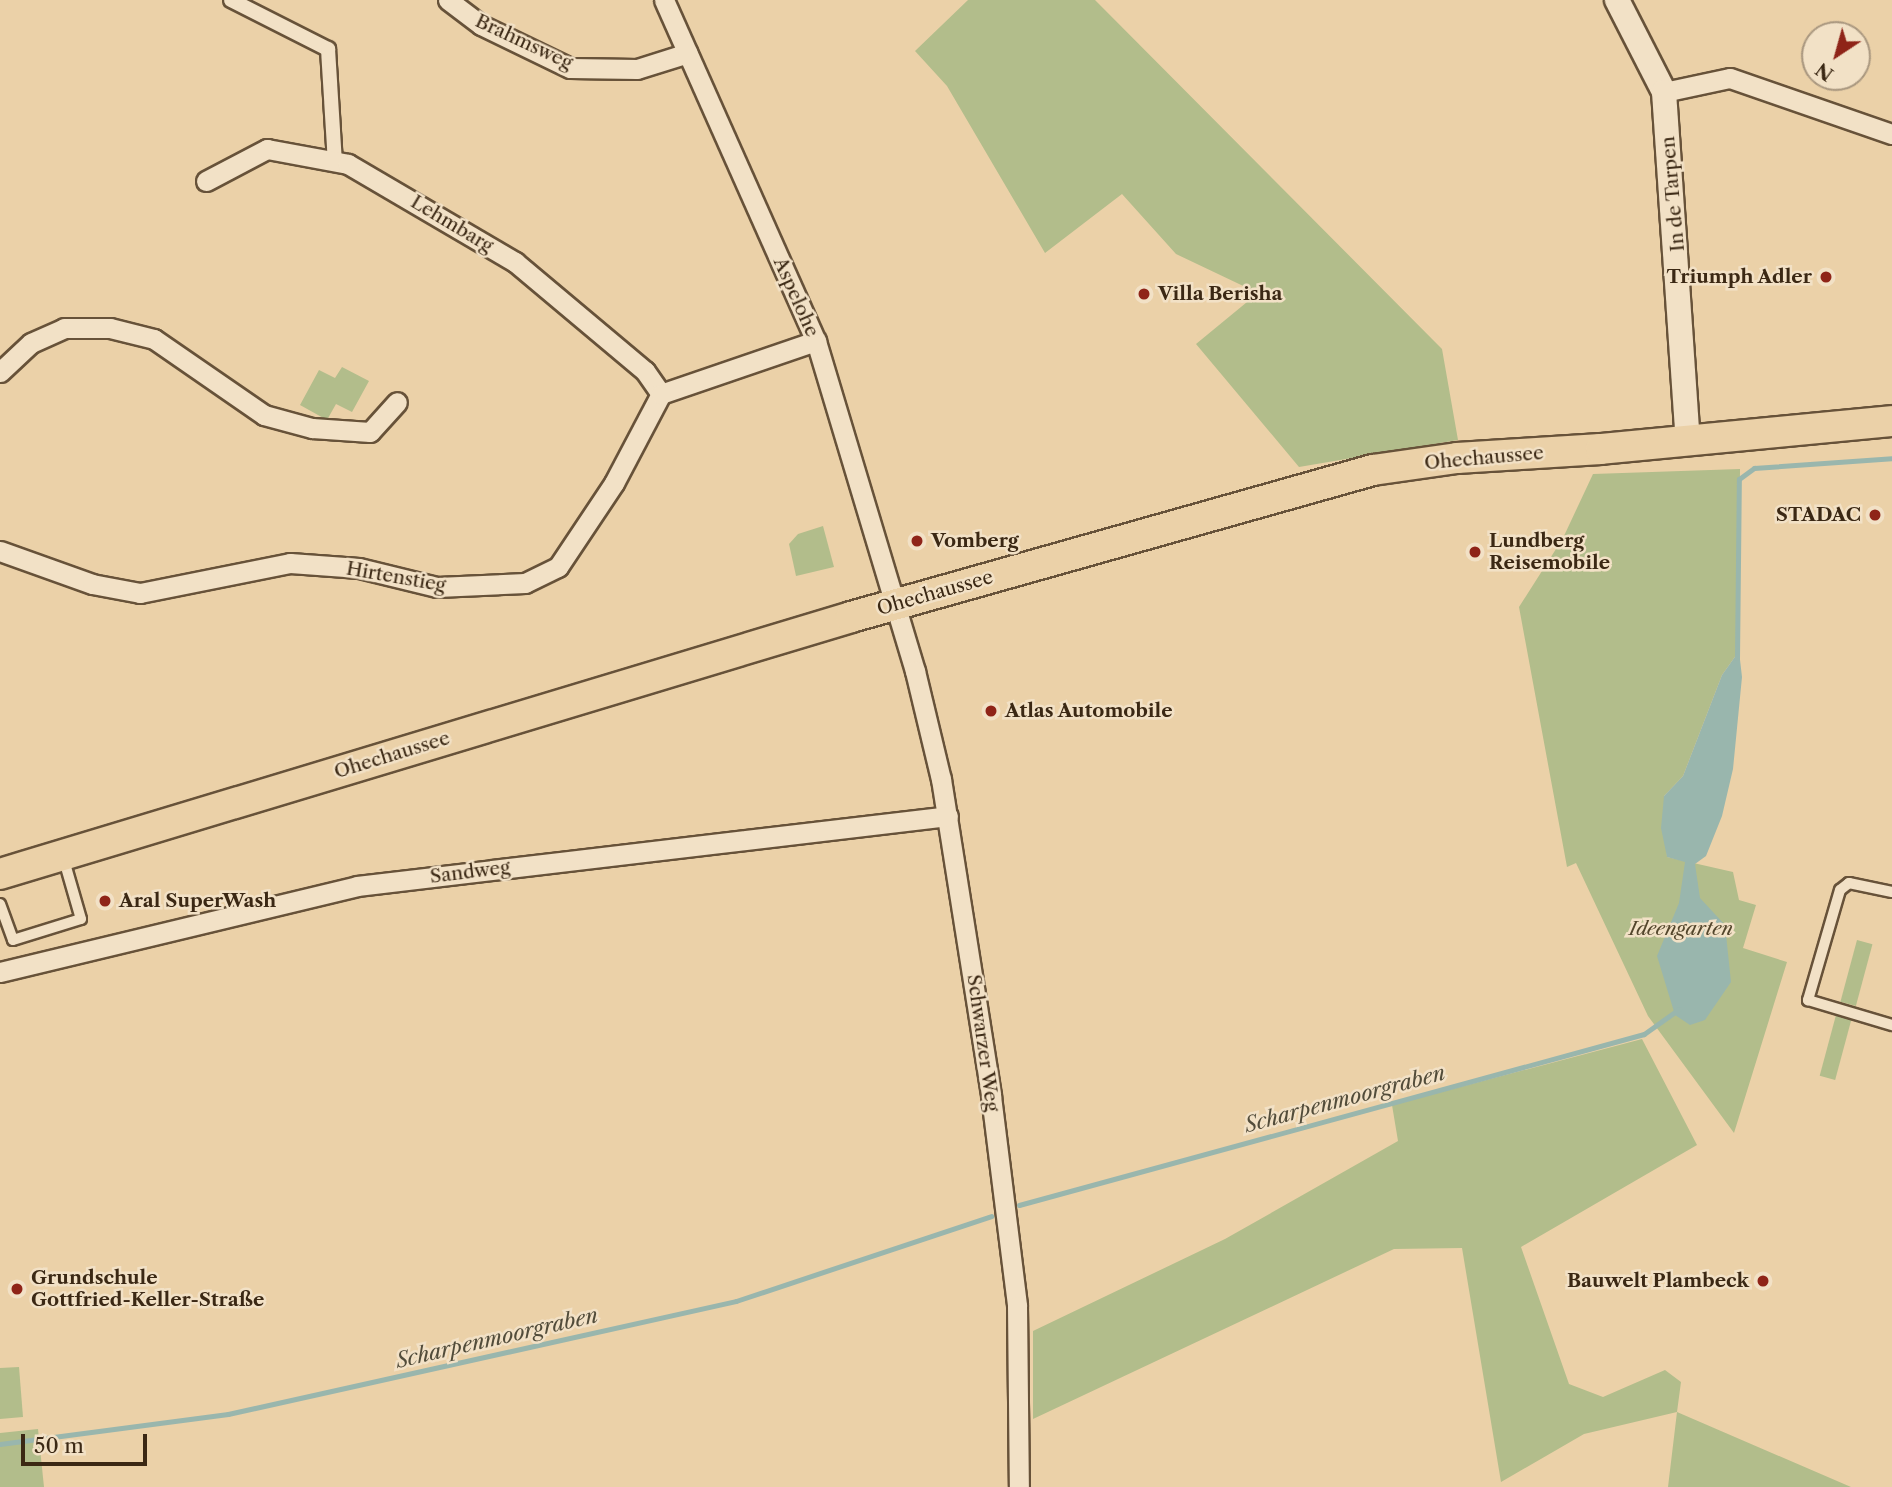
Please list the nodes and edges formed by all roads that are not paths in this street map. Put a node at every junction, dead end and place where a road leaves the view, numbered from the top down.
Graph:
1 (231, 0) edge
2 (448, 0) edge
3 (664, 0) edge
4 (1617, 0) edge
5 (688, 53) junction
6 (1664, 92) junction
7 (1892, 134) edge
8 (335, 162) junction
9 (206, 181) dead end
10 (816, 341) junction
11 (0, 372) edge
12 (662, 394) junction
13 (397, 402) dead end
14 (1892, 421) edge
15 (1688, 441) junction
16 (0, 551) edge
17 (895, 606) junction
18 (948, 816) junction
19 (63, 855) junction
20 (0, 874) edge
21 (1892, 892) edge
22 (0, 904) edge
23 (0, 972) edge
24 (1892, 1025) edge
25 (1019, 1487) edge

1 - 8 street
2 - 5 street, Brahmsweg
3 - 5 street, Aspelohe
4 - 6 street, In de Tarpen
5 - 10 street, Aspelohe
6 - 7 street
6 - 15 street, In de Tarpen
8 - 9 street, Lehmbarg
8 - 12 street, Lehmbarg
10 - 12 street
10 - 17 street, Aspelohe
11 - 13 street
12 - 16 street, Hirtenstieg
14 - 15 main road, Ohechaussee
15 - 17 main road, Ohechaussee
17 - 18 street, Schwarzer Weg
17 - 19 main road, Ohechaussee
18 - 23 street, Sandweg
18 - 25 street, Schwarzer Weg
19 - 20 main road, Ohechaussee
19 - 22 lane
21 - 24 lane

